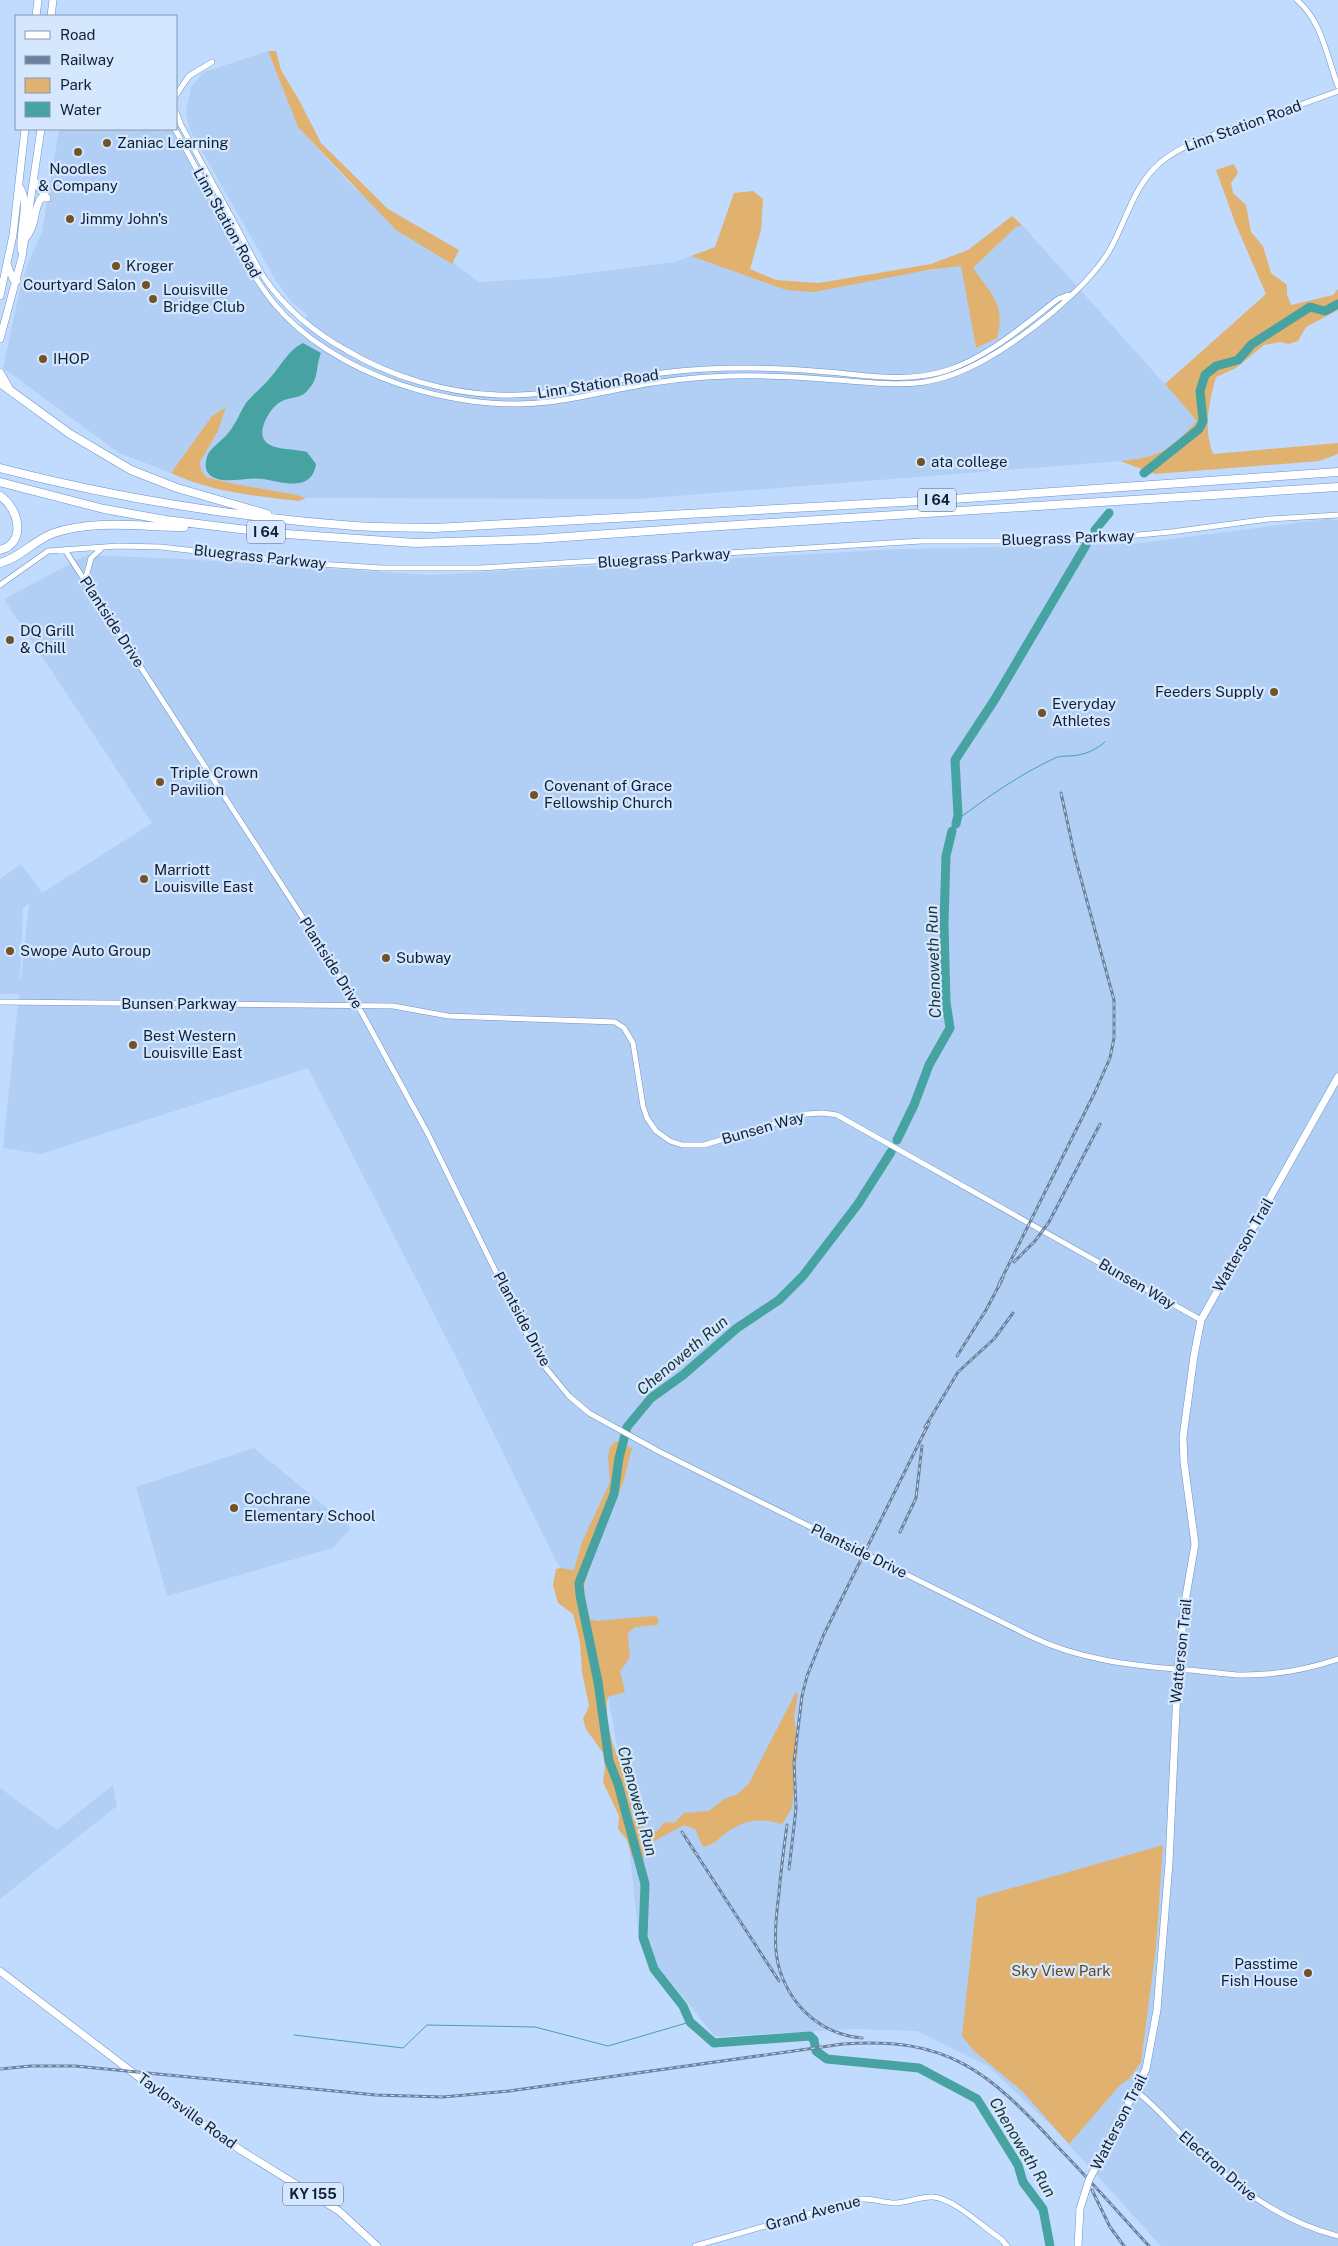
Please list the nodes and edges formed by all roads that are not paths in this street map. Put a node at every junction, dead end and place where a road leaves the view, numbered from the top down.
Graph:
1 (38, 0) edge
2 (53, 0) edge
3 (1297, 0) edge
4 (36, 15) edge
5 (51, 15) edge
6 (212, 62) dead end
7 (1338, 86) edge
8 (1338, 91) edge
9 (178, 92) edge
10 (178, 117) edge
11 (25, 130) edge
12 (41, 130) edge
13 (176, 130) edge
14 (34, 181) junction
15 (20, 188) junction
16 (25, 239) junction
17 (22, 258) junction
18 (7, 264) junction
19 (17, 281) junction
20 (1071, 294) junction
21 (0, 296) edge
22 (0, 339) edge
23 (0, 373) edge
24 (0, 383) edge
25 (8, 387) junction
26 (0, 468) edge
27 (1338, 472) edge
28 (0, 482) edge
29 (1338, 487) edge
30 (0, 496) edge
31 (1338, 515) edge
32 (273, 517) junction
33 (220, 526) junction
34 (102, 547) junction
35 (0, 550) edge
36 (65, 550) junction
37 (0, 563) edge
38 (86, 581) junction
39 (0, 585) edge
40 (0, 1002) edge
41 (358, 1006) junction
42 (1338, 1077) edge
43 (1201, 1320) junction
44 (1338, 1659) edge
45 (1178, 1669) junction
46 (0, 1971) edge
47 (1136, 2091) junction
48 (1338, 2236) edge
49 (377, 2246) edge
50 (695, 2246) edge
51 (1007, 2246) edge
52 (1078, 2246) edge

1 - 4 main road
2 - 5 main road
3 - 7 street
6 - 9 street
8 - 20 street, Linn Station Road
10 - 20 street, Linn Station Road
11 - 15 main road
12 - 14 main road
13 - 20 street, Linn Station Road
14 - 16 main road
14 - 16 main road
15 - 17 main road
15 - 18 main road
16 - 17 main road
17 - 19 main road
18 - 19 main road
18 - 21 main road
19 - 22 main road
23 - 25 highway
24 - 25 highway
25 - 32 highway
26 - 32 highway, I 64
27 - 32 highway, I 64
28 - 33 highway, I 64
29 - 33 highway, I 64
30 - 35 highway
31 - 34 street, Bluegrass Parkway
33 - 37 highway
34 - 36 street, Bluegrass Parkway
34 - 38 street
36 - 38 street, Plantside Drive
36 - 39 street, Bluegrass Parkway
38 - 41 street, Plantside Drive
40 - 41 street, Bunsen Parkway
41 - 43 street, Bunsen Way
41 - 45 street, Plantside Drive
42 - 43 main road, Watterson Trail
43 - 45 main road, Watterson Trail
44 - 45 street, Plantside Drive
45 - 47 main road, Watterson Trail
46 - 49 main road, Taylorsville Road / KY 155
47 - 48 street, Electron Drive
47 - 52 main road, Watterson Trail, bridge
50 - 51 street, Grand Avenue

